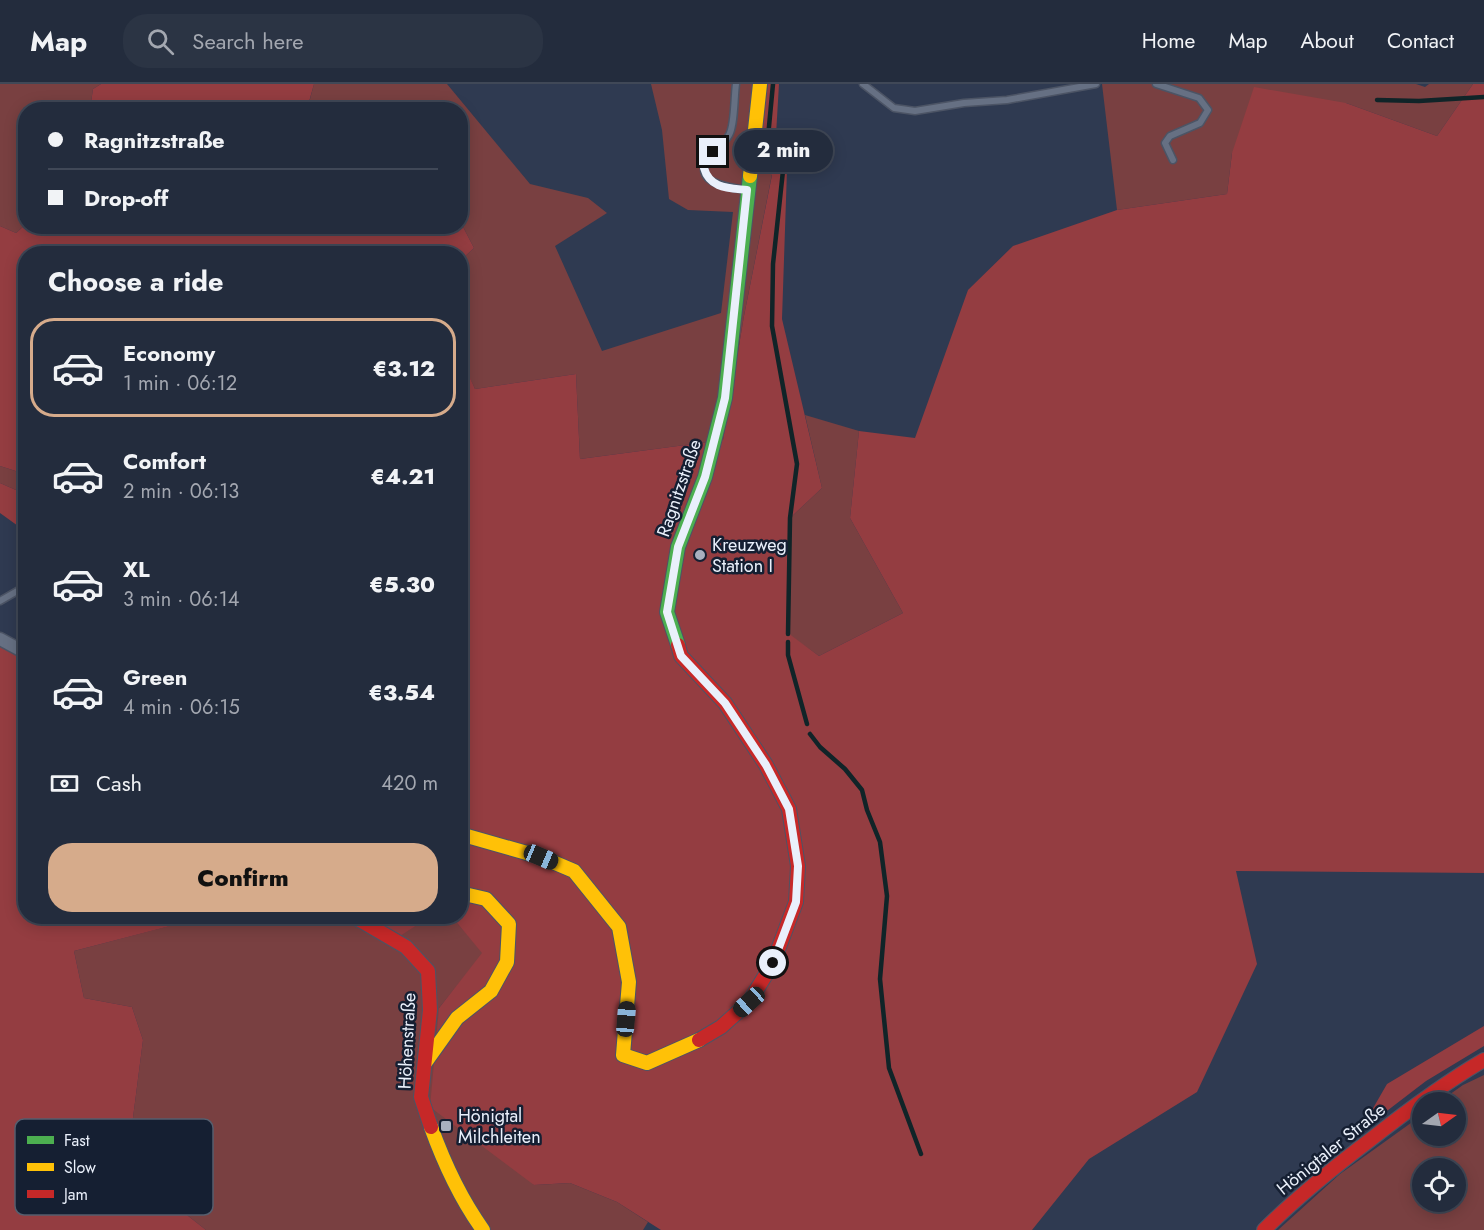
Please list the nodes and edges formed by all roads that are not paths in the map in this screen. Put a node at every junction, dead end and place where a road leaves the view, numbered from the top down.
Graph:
1 (736, 84) edge
2 (759, 84) edge
3 (863, 84) edge
4 (1096, 84) edge
5 (1156, 84) edge
6 (1173, 160) dead end
7 (747, 190) junction
8 (18, 591) edge
9 (0, 601) edge
10 (0, 639) edge
11 (18, 649) edge
12 (468, 835) edge
13 (468, 895) edge
14 (369, 924) edge
15 (1484, 1060) edge
16 (425, 1063) junction
17 (483, 1230) edge
18 (1264, 1230) edge

1 - 7 lane
2 - 7 main road, Ragnitzstraße
3 - 4 lane
5 - 6 lane
7 - 12 main road, Ragnitzstraße
8 - 9 lane
10 - 11 street
13 - 16 main road
14 - 16 main road, Höhenstraße
15 - 18 main road, Hönigtaler Straße
16 - 17 main road, Höhenstraße

